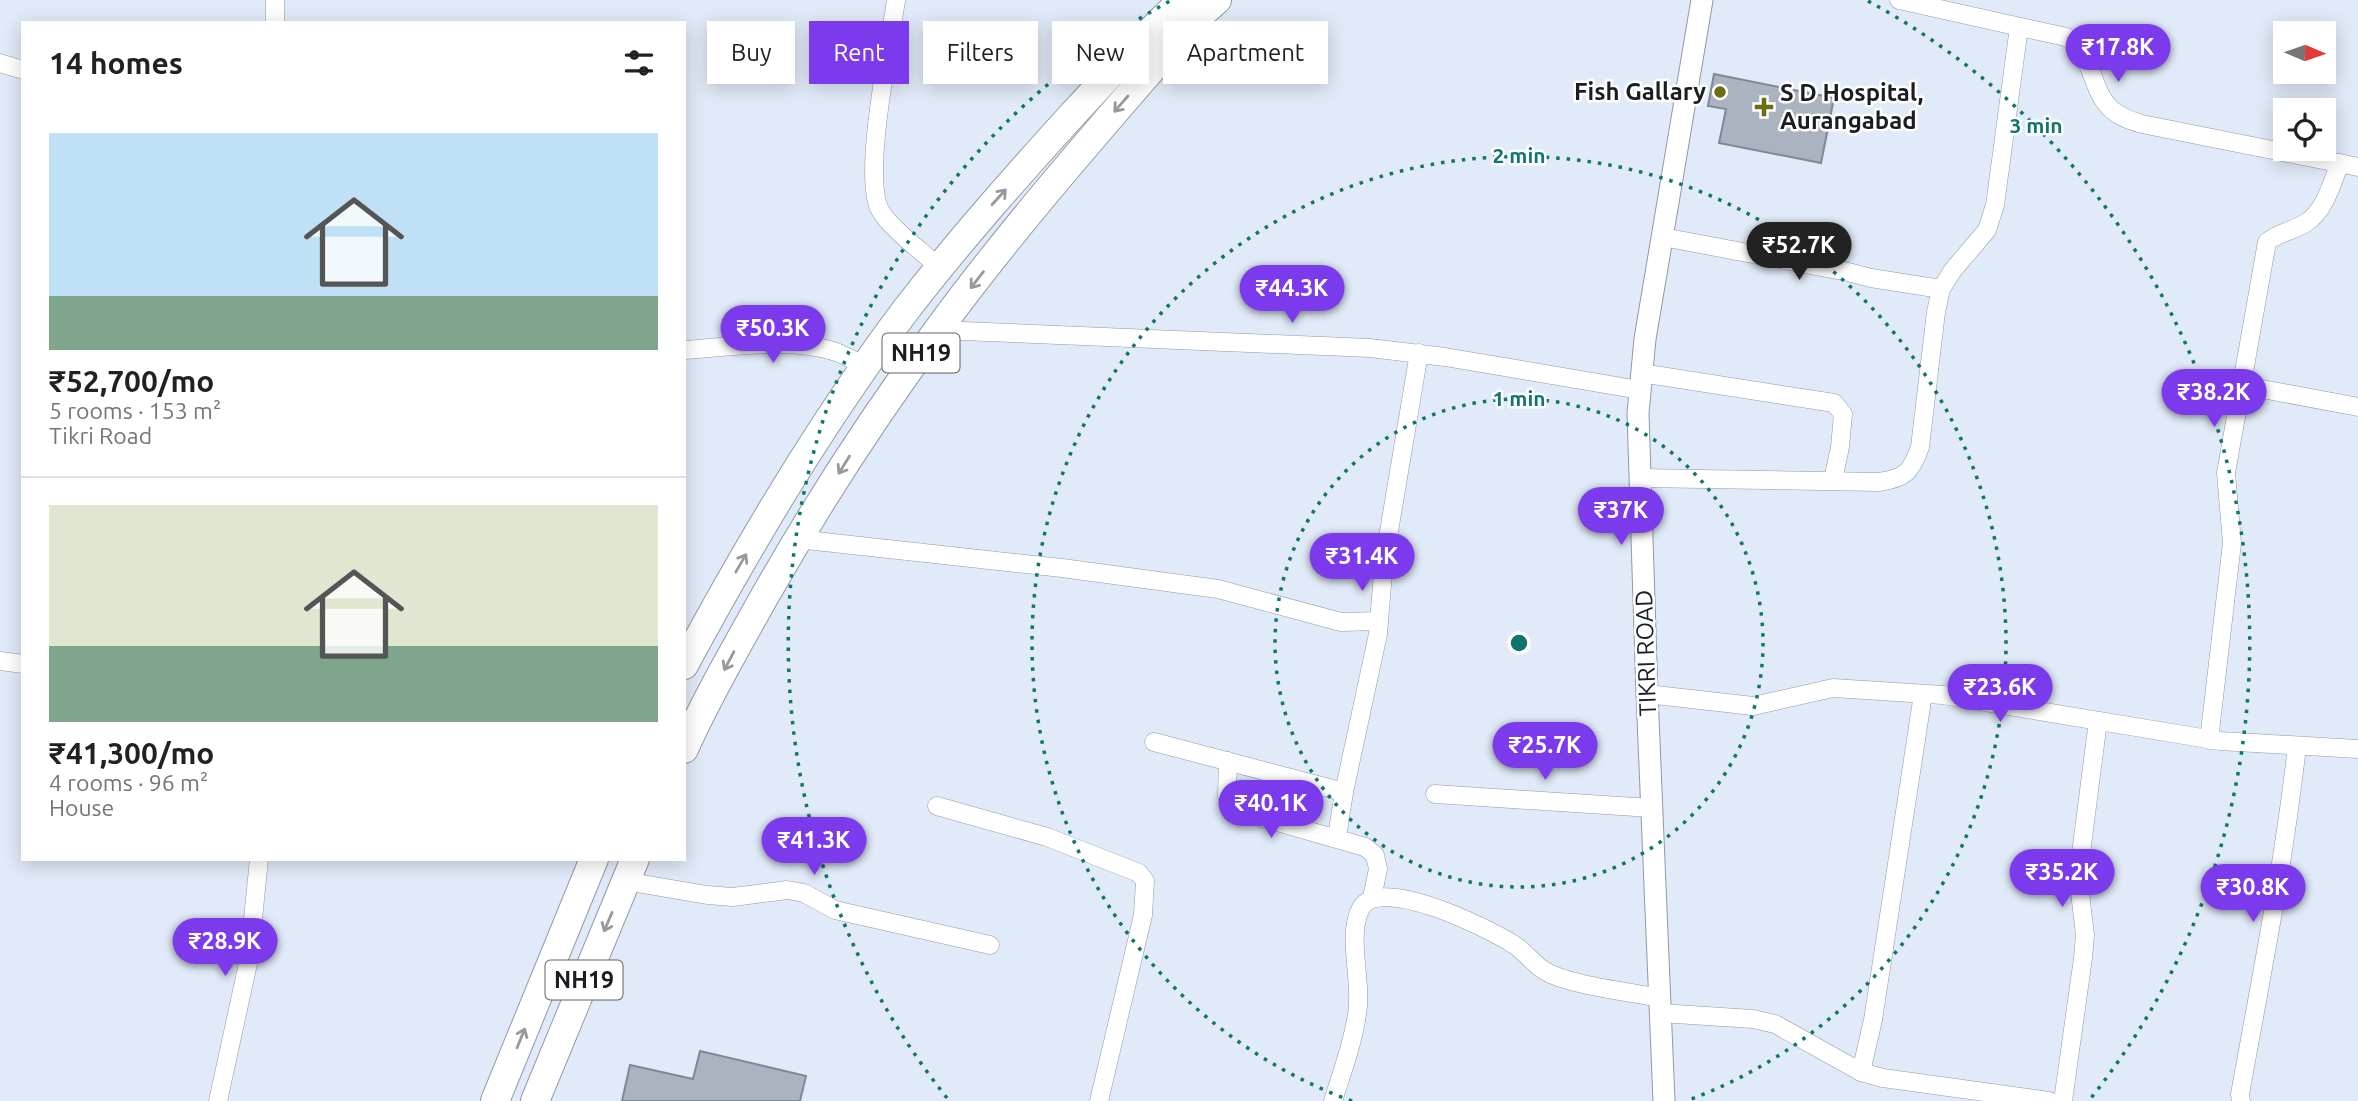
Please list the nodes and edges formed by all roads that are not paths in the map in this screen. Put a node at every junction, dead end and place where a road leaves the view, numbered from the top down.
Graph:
1 (275, 0) edge
2 (895, 0) edge
3 (1217, 0) edge
4 (1224, 0) edge
5 (1702, 0) edge
6 (1899, 0) edge
7 (1952, 6) edge
8 (1183, 7) edge
9 (275, 21) edge
10 (2019, 27) junction
11 (0, 63) edge
12 (21, 69) edge
13 (2349, 165) edge
14 (1663, 237) junction
15 (940, 268) junction
16 (1941, 289) junction
17 (938, 330) junction
18 (686, 350) edge
19 (1419, 353) junction
20 (866, 366) junction
21 (1640, 381) junction
22 (2241, 385) junction
23 (2358, 407) edge
24 (1640, 478) junction
25 (1833, 480) junction
26 (797, 539) junction
27 (1379, 621) junction
28 (0, 661) edge
29 (686, 661) edge
30 (21, 664) edge
31 (1647, 694) junction
32 (1923, 694) junction
33 (2098, 721) junction
34 (2209, 740) junction
35 (1154, 742) dead end
36 (686, 745) edge
37 (2297, 746) junction
38 (2358, 749) edge
39 (1228, 761) junction
40 (1344, 792) junction
41 (1435, 794) dead end
42 (937, 806) dead end
43 (1651, 808) junction
44 (1337, 838) junction
45 (259, 861) edge
46 (593, 861) edge
47 (630, 870) edge
48 (1372, 898) junction
49 (990, 945) dead end
50 (1660, 1005) junction
51 (1861, 1072) junction
52 (218, 1101) edge
53 (495, 1101) edge
54 (535, 1101) edge
55 (1099, 1101) edge
56 (1333, 1101) edge
57 (1664, 1101) edge
58 (2049, 1101) edge
59 (2063, 1101) edge
60 (2241, 1101) edge

1 - 9 street
2 - 15 street
3 - 8 highway, NH19
4 - 8 highway
5 - 14 street, TIKRI ROAD
6 - 7 street
7 - 10 street
15 -> 8 highway, NH19
8 -> 17 highway, NH19
10 - 13 street
10 - 16 street
11 - 12 street
13 - 22 street
14 - 16 street
14 - 21 street, TIKRI ROAD
15 - 20 highway, NH19
16 - 25 street
17 - 19 street
17 -> 26 highway, NH19
18 - 20 street
19 - 21 street
19 - 27 street
29 -> 20 highway, NH19
21 - 24 street, TIKRI ROAD
21 - 25 street
22 - 23 street
22 - 34 street
24 - 25 street
24 - 31 street, TIKRI ROAD
26 - 27 street
26 -> 36 highway, NH19
27 - 40 street
28 - 30 street
31 - 32 street
31 - 43 street, TIKRI ROAD
32 - 33 street
32 - 51 street
33 - 34 street
33 - 59 street
34 - 37 street
35 - 39 street
37 - 38 street
37 - 60 street
39 - 40 street
39 - 44 street
40 - 44 street
41 - 43 street
42 - 55 street
43 - 50 street, TIKRI ROAD
44 - 48 street
45 - 52 street
53 -> 46 highway, NH19
47 - 49 street
47 -> 54 highway, NH19
48 - 50 street
48 - 56 street
50 - 51 street
50 - 57 street, TIKRI ROAD
51 - 58 street

